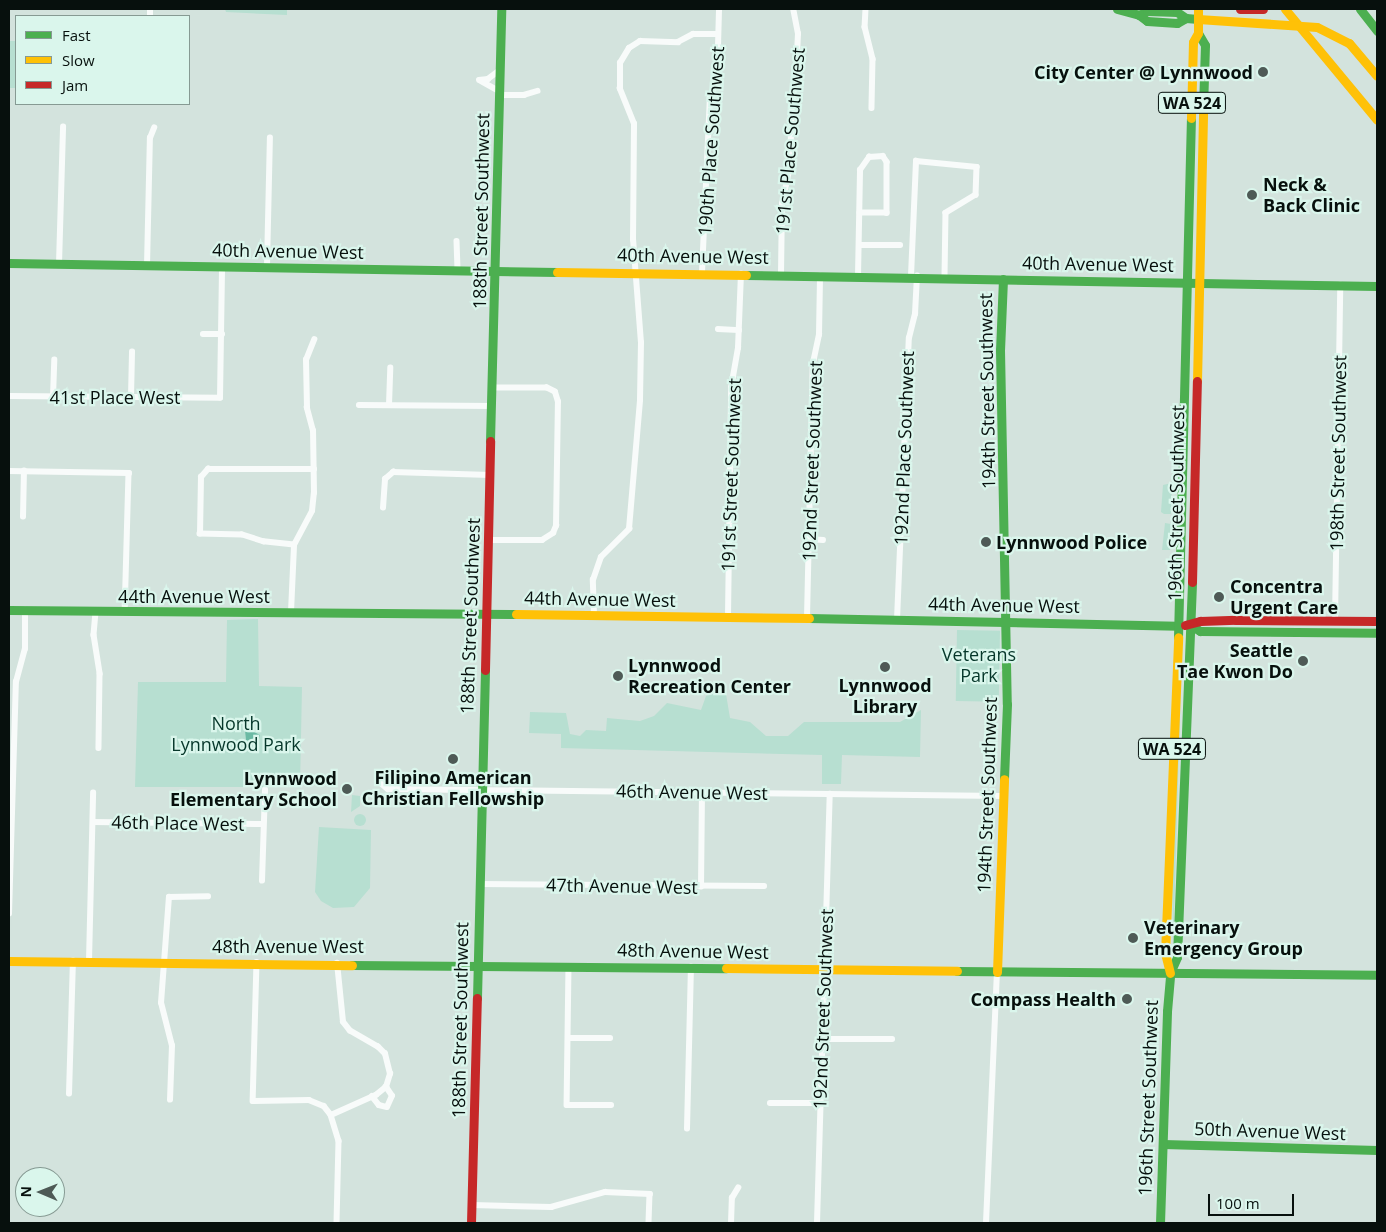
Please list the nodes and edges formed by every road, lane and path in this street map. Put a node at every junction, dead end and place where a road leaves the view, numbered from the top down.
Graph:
1 (502, 9) edge
2 (719, 9) edge
3 (792, 9) edge
4 (866, 9) edge
5 (1117, 9) edge
6 (1198, 9) edge
7 (1240, 9) edge
8 (1264, 9) edge
9 (1285, 9) edge
10 (1360, 9) edge
11 (1198, 19) junction
12 (1377, 31) edge
13 (1198, 33) junction
14 (718, 34) junction
15 (500, 70) junction
16 (1377, 76) edge
17 (537, 91) dead end
18 (500, 93) junction
19 (872, 108) dead end
20 (1377, 120) edge
21 (63, 127) dead end
22 (154, 128) dead end
23 (270, 138) dead end
24 (860, 213) junction
25 (457, 241) dead end
26 (859, 245) junction
27 (900, 245) dead end
28 (9, 263) edge
29 (59, 264) junction
30 (147, 266) junction
31 (267, 266) junction
32 (222, 267) junction
33 (458, 269) junction
34 (495, 269) junction
35 (636, 271) junction
36 (702, 272) junction
37 (741, 273) junction
38 (781, 274) junction
39 (820, 275) junction
40 (858, 276) junction
41 (914, 276) junction
42 (944, 277) junction
43 (1003, 279) junction
44 (1187, 281) junction
45 (1199, 281) junction
46 (1340, 285) junction
47 (1377, 286) edge
48 (718, 329) dead end
49 (739, 330) junction
50 (203, 334) dead end
51 (222, 334) junction
52 (314, 340) dead end
53 (132, 352) dead end
54 (54, 360) dead end
55 (390, 368) dead end
56 (493, 388) junction
57 (9, 396) edge
58 (53, 397) junction
59 (132, 397) junction
60 (359, 405) dead end
61 (389, 405) junction
62 (492, 406) junction
63 (314, 470) junction
64 (9, 471) edge
65 (24, 471) junction
66 (490, 475) junction
67 (383, 508) dead end
68 (23, 517) dead end
69 (809, 539) junction
70 (489, 540) junction
71 (823, 540) dead end
72 (294, 544) junction
73 (9, 610) edge
74 (25, 610) junction
75 (96, 612) junction
76 (125, 612) junction
77 (291, 612) junction
78 (487, 614) junction
79 (594, 615) junction
80 (728, 616) junction
81 (807, 618) junction
82 (897, 620) junction
83 (1007, 621) junction
84 (1335, 621) junction
85 (1377, 621) edge
86 (1190, 625) junction
87 (1177, 626) junction
88 (1377, 627) edge
89 (1305, 632) junction
90 (1351, 632) junction
91 (1377, 632) edge
92 (99, 748) dead end
93 (382, 784) dead end
94 (482, 789) junction
95 (265, 790) dead end
96 (702, 791) junction
97 (92, 793) dead end
98 (830, 794) junction
99 (1003, 796) junction
100 (93, 822) junction
101 (263, 824) junction
102 (262, 881) dead end
103 (480, 884) junction
104 (764, 886) dead end
105 (701, 887) junction
106 (208, 896) dead end
107 (9, 914) edge
108 (9, 961) edge
109 (73, 961) junction
110 (88, 962) junction
111 (163, 962) junction
112 (257, 962) junction
113 (337, 963) junction
114 (477, 965) junction
115 (569, 966) junction
116 (691, 967) junction
117 (825, 969) junction
118 (997, 972) junction
119 (1170, 973) junction
120 (1377, 975) edge
121 (568, 1038) junction
122 (610, 1038) dead end
123 (823, 1039) junction
124 (892, 1039) dead end
125 (386, 1087) junction
126 (69, 1094) dead end
127 (372, 1096) junction
128 (170, 1100) dead end
129 (770, 1103) dead end
130 (819, 1103) junction
131 (610, 1105) dead end
132 (331, 1114) junction
133 (687, 1129) dead end
134 (1163, 1144) junction
135 (1377, 1150) edge
136 (738, 1188) dead end
137 (472, 1205) junction
138 (337, 1223) edge
139 (471, 1223) edge
140 (650, 1223) edge
141 (731, 1223) edge
142 (817, 1223) edge
143 (986, 1223) edge
144 (1160, 1223) edge

1 - 15 main road, 188th Street Southwest
2 - 14 street, 190th Place Southwest
3 - 38 street, 191st Place Southwest
4 - 19 street
5 - 11 main road
6 - 11 main road, 196th Street Southwest / WA 524
7 - 8 main road
9 - 20 main road
10 - 12 main road
11 - 13 main road, 196th Street Southwest / WA 524
11 - 16 main road
13 - 44 main road, 196th Street Southwest / WA 524
13 - 45 main road, 196th Street Southwest / WA 524
14 - 35 street
14 - 36 street, 190th Place Southwest
15 - 18 main road, 188th Street Southwest
15 - 18 street
17 - 18 street
18 - 34 main road, 188th Street Southwest
21 - 29 street
22 - 30 street
23 - 31 street
24 - 24 street
24 - 26 street
25 - 33 street
26 - 27 street
26 - 40 street
28 - 29 main road, 40th Avenue West
29 - 30 main road, 40th Avenue West
30 - 32 main road, 40th Avenue West
31 - 32 main road, 40th Avenue West
31 - 33 main road, 40th Avenue West
32 - 51 street
33 - 34 main road, 40th Avenue West
34 - 35 main road, 40th Avenue West
34 - 56 main road, 188th Street Southwest
35 - 36 main road, 40th Avenue West
35 - 79 street
36 - 37 main road, 40th Avenue West
37 - 38 main road, 40th Avenue West
37 - 49 street, 191st Street Southwest
38 - 39 main road, 40th Avenue West
39 - 40 main road, 40th Avenue West
39 - 69 street, 192nd Street Southwest
40 - 41 main road, 40th Avenue West
41 - 42 main road, 40th Avenue West
41 - 42 street, 192nd Place Southwest
41 - 82 street, 192nd Place Southwest
42 - 43 main road, 40th Avenue West
43 - 44 main road, 40th Avenue West
43 - 83 main road, 194th Street Southwest
44 - 45 main road, 40th Avenue West
44 - 87 main road, 196th Street Southwest / WA 524
45 - 46 main road, 40th Avenue West
45 - 86 main road, 196th Street Southwest / WA 524
46 - 47 main road, 40th Avenue West
46 - 84 street, 198th Street Southwest
48 - 49 street
49 - 80 street, 191st Street Southwest
50 - 51 street
51 - 59 street, 41st Place West
52 - 63 street
53 - 59 street
54 - 58 street
55 - 61 street
56 - 62 main road, 188th Street Southwest
56 - 70 street
57 - 58 street, 41st Place West
58 - 59 street, 41st Place West
60 - 61 street
61 - 62 street
62 - 66 main road, 188th Street Southwest
63 - 72 street
63 - 72 street
64 - 65 street
65 - 68 street
65 - 76 street
66 - 67 street
66 - 70 main road, 188th Street Southwest
69 - 71 street
69 - 81 street, 192nd Street Southwest
70 - 78 main road, 188th Street Southwest
72 - 77 street
73 - 74 main road, 44th Avenue West
74 - 75 main road, 44th Avenue West
74 - 107 street
75 - 76 main road, 44th Avenue West
75 - 92 street
76 - 77 main road, 44th Avenue West
77 - 78 main road, 44th Avenue West
78 - 79 main road, 44th Avenue West
78 - 94 main road, 188th Street Southwest
79 - 80 main road, 44th Avenue West
80 - 81 main road, 44th Avenue West
81 - 82 main road, 44th Avenue West
82 - 83 main road, 44th Avenue West
83 - 87 main road, 44th Avenue West
83 - 99 main road, 194th Street Southwest
84 - 85 main road, 44th Avenue West
84 - 86 main road, 44th Avenue West
84 - 89 main road
86 - 87 main road, 44th Avenue West
86 - 89 main road, 44th Avenue West
86 - 119 main road, 196th Street Southwest
87 - 119 main road, 196th Street Southwest / WA 524
88 - 90 main road
89 - 90 main road, 44th Avenue West
90 - 91 main road, 44th Avenue West
93 - 94 street, 46th Avenue West
94 - 96 street, 46th Avenue West
94 - 103 main road, 188th Street Southwest
95 - 101 street
96 - 98 street, 46th Avenue West
96 - 105 street
97 - 100 street
98 - 99 street, 46th Avenue West
98 - 117 street, 192nd Street Southwest
99 - 118 main road, 194th Street Southwest
100 - 101 street, 46th Place West
100 - 110 street
101 - 102 street
103 - 105 street, 47th Avenue West
103 - 114 main road, 188th Street Southwest
104 - 105 street, 47th Avenue West
106 - 111 street
108 - 109 main road, 48th Avenue West
109 - 110 main road, 48th Avenue West
109 - 126 street
110 - 111 main road, 48th Avenue West
111 - 112 main road, 48th Avenue West
111 - 128 street
112 - 113 main road, 48th Avenue West
112 - 132 street
113 - 114 main road, 48th Avenue West
113 - 125 street
114 - 115 main road, 48th Avenue West
114 - 137 main road, 188th Street Southwest
115 - 116 main road, 48th Avenue West
115 - 121 street
116 - 117 main road, 48th Avenue West
116 - 133 street
117 - 118 main road, 48th Avenue West
117 - 123 street, 192nd Street Southwest
118 - 119 main road, 48th Avenue West
118 - 143 street, 194th Street Southwest
119 - 120 main road, 48th Avenue West
119 - 134 main road, 196th Street Southwest / WA 524
121 - 122 street
121 - 131 street
123 - 124 street
123 - 130 street, 192nd Street Southwest
125 - 127 street
125 - 127 street
127 - 132 street
129 - 130 street
130 - 142 street, 192nd Street Southwest
132 - 138 street
134 - 135 main road, 50th Avenue West
134 - 144 main road, 196th Street Southwest / WA 524
136 - 141 street
137 - 139 main road, 188th Street Southwest
137 - 140 street

